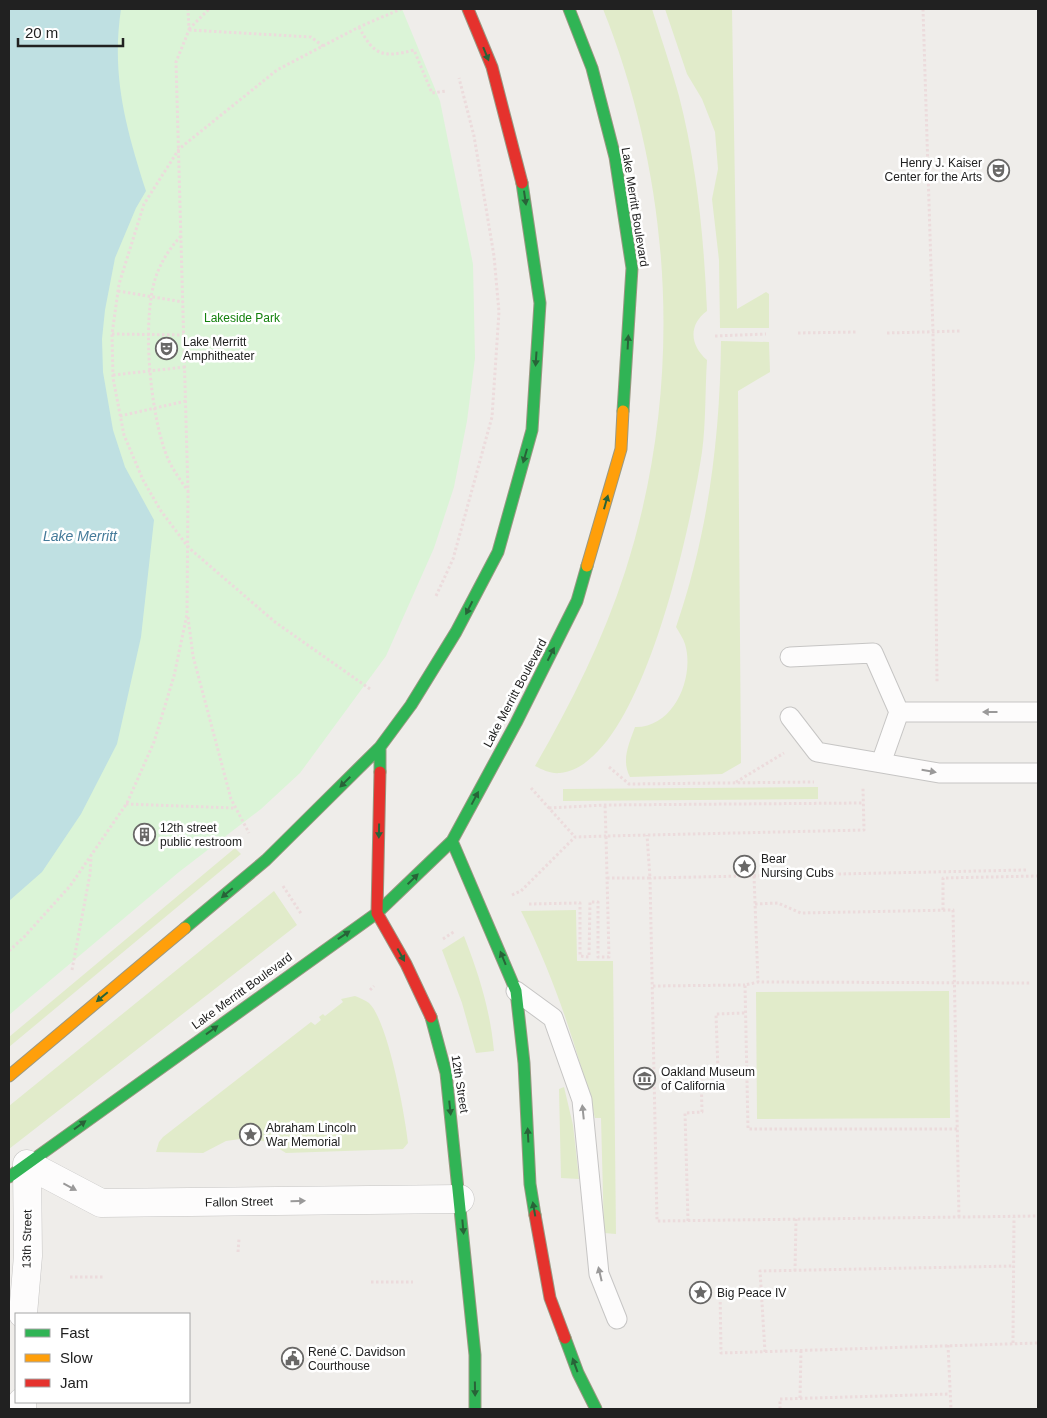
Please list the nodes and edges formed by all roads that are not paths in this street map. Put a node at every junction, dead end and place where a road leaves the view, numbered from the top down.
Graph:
1 (468, 9) edge
2 (569, 9) edge
3 (790, 657) dead end
4 (899, 712) junction
5 (1038, 712) edge
6 (790, 717) dead end
7 (380, 747) junction
8 (881, 763) junction
9 (1038, 773) edge
10 (452, 841) junction
11 (377, 913) junction
12 (516, 991) junction
13 (9, 1076) edge
14 (18, 1171) edge
15 (460, 1199) junction
16 (23, 1313) edge
17 (617, 1319) dead end
18 (475, 1409) edge
19 (596, 1409) edge

1 -> 7 main road
10 -> 2 main road, Lake Merritt Boulevard
3 - 4 lane
5 -> 4 lane
4 - 8 lane
6 - 8 lane
7 -> 11 main road
7 -> 13 main road
8 -> 9 lane
11 -> 10 main road, Lake Merritt Boulevard
12 -> 10 main road
14 -> 11 main road, Lake Merritt Boulevard
11 -> 15 main road, 12th Street
17 -> 12 lane
19 -> 12 main road
14 -> 15 street, Fallon Street
14 - 16 street, 13th Street
15 -> 18 main road, 12th Street

